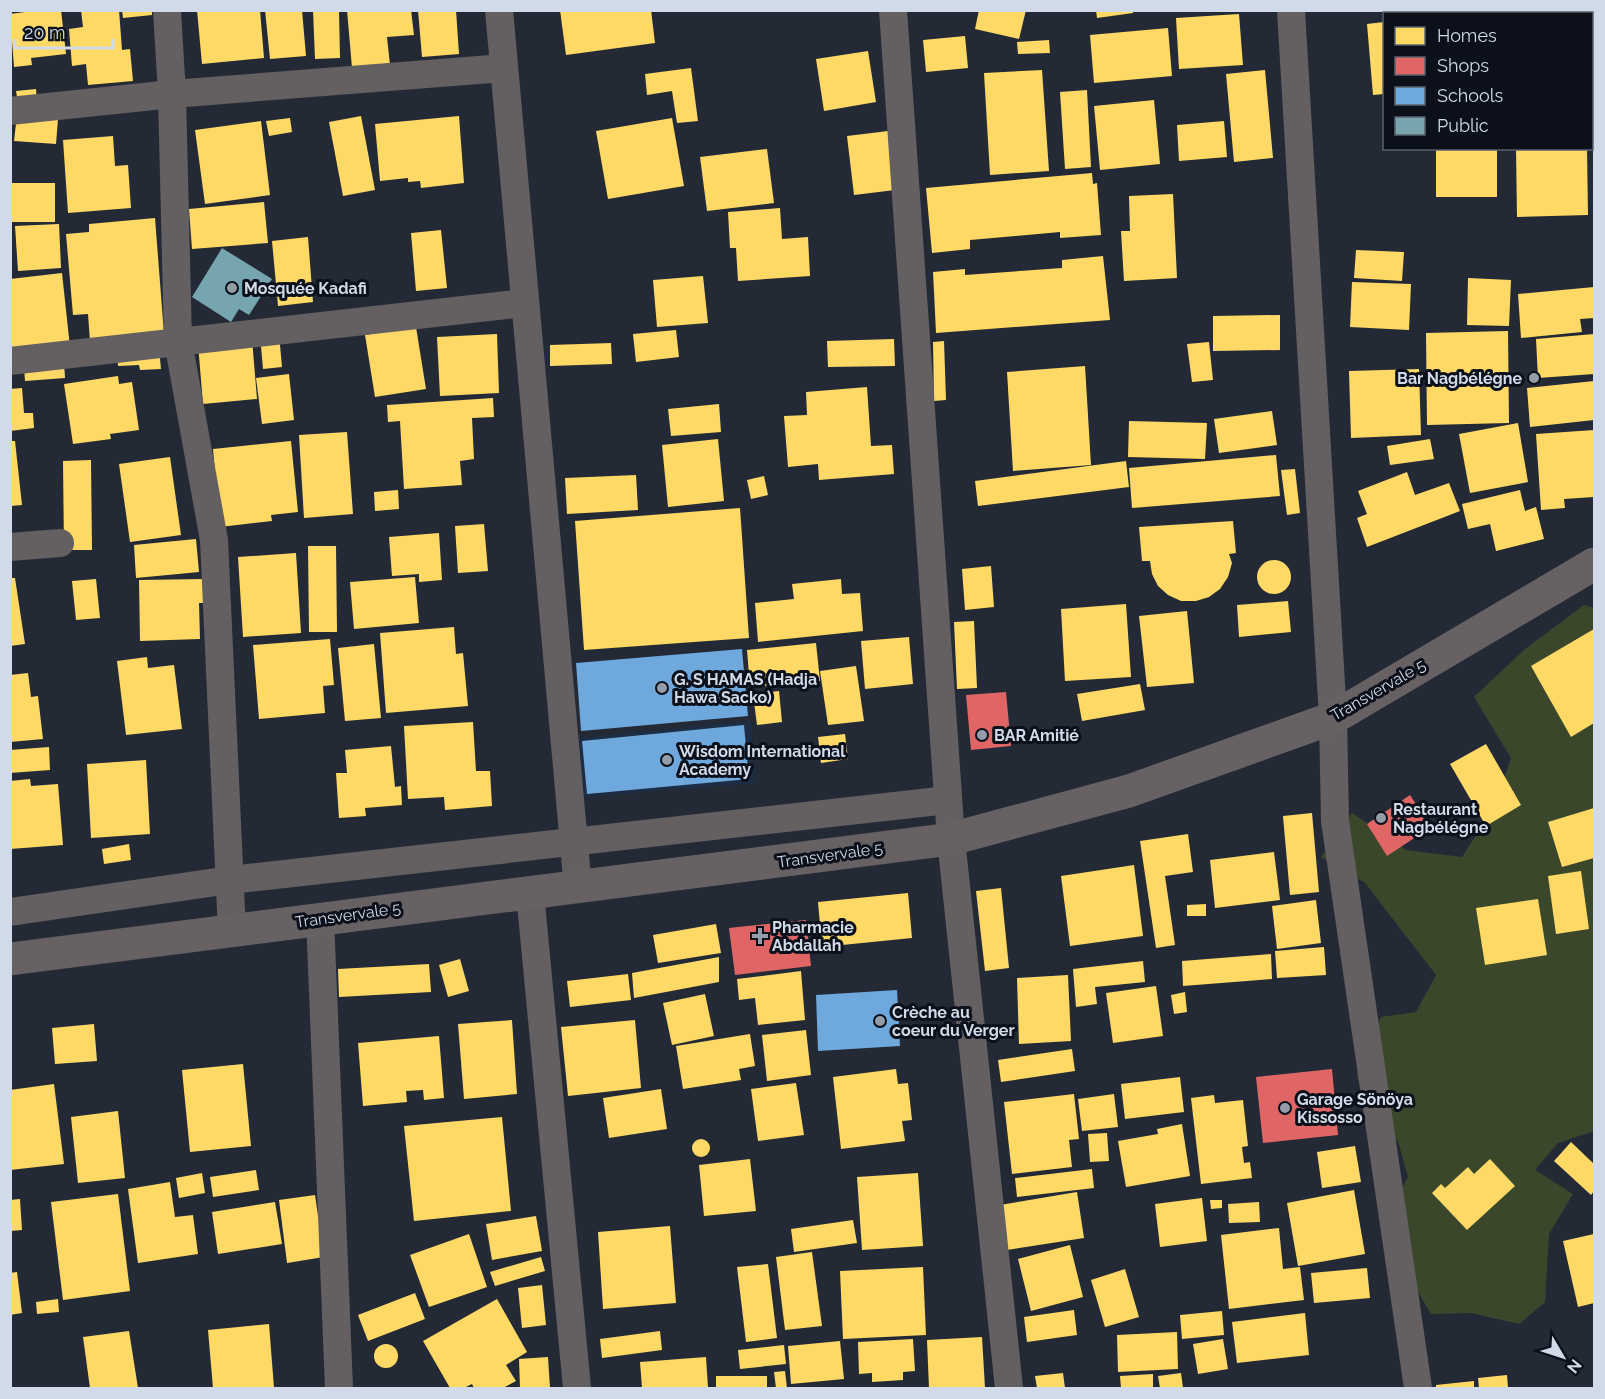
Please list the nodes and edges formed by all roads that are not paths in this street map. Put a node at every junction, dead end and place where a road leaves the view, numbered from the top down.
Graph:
1 (167, 10) edge
2 (499, 10) edge
3 (893, 10) edge
4 (1290, 10) edge
5 (504, 68) junction
6 (172, 94) junction
7 (10, 111) edge
8 (524, 303) junction
9 (178, 341) junction
10 (10, 361) edge
11 (60, 543) dead end
12 (10, 547) edge
13 (1594, 564) edge
14 (1333, 718) junction
15 (948, 800) junction
16 (951, 839) junction
17 (573, 840) junction
18 (230, 880) junction
19 (578, 889) junction
20 (530, 893) junction
21 (10, 912) edge
22 (320, 918) junction
23 (232, 932) junction
24 (10, 959) edge
25 (339, 1389) edge
26 (577, 1389) edge
27 (1009, 1389) edge
28 (1418, 1389) edge

1 - 6 street
2 - 5 street
3 - 15 street
4 - 14 street
5 - 6 street
5 - 8 street
6 - 7 street
6 - 9 street
8 - 9 street
8 - 17 street
9 - 10 street
9 - 18 street
11 - 12 street
13 - 14 main road, Transvervale 5
14 - 16 main road, Transvervale 5
14 - 28 street
15 - 16 street
15 - 17 street
16 - 19 main road, Transvervale 5
16 - 27 street
17 - 18 street
17 - 19 street
18 - 21 street
18 - 23 street
19 - 20 main road, Transvervale 5
20 - 22 main road, Transvervale 5
20 - 26 street
22 - 23 main road, Transvervale 5
22 - 25 street
23 - 24 main road, Transvervale 5

